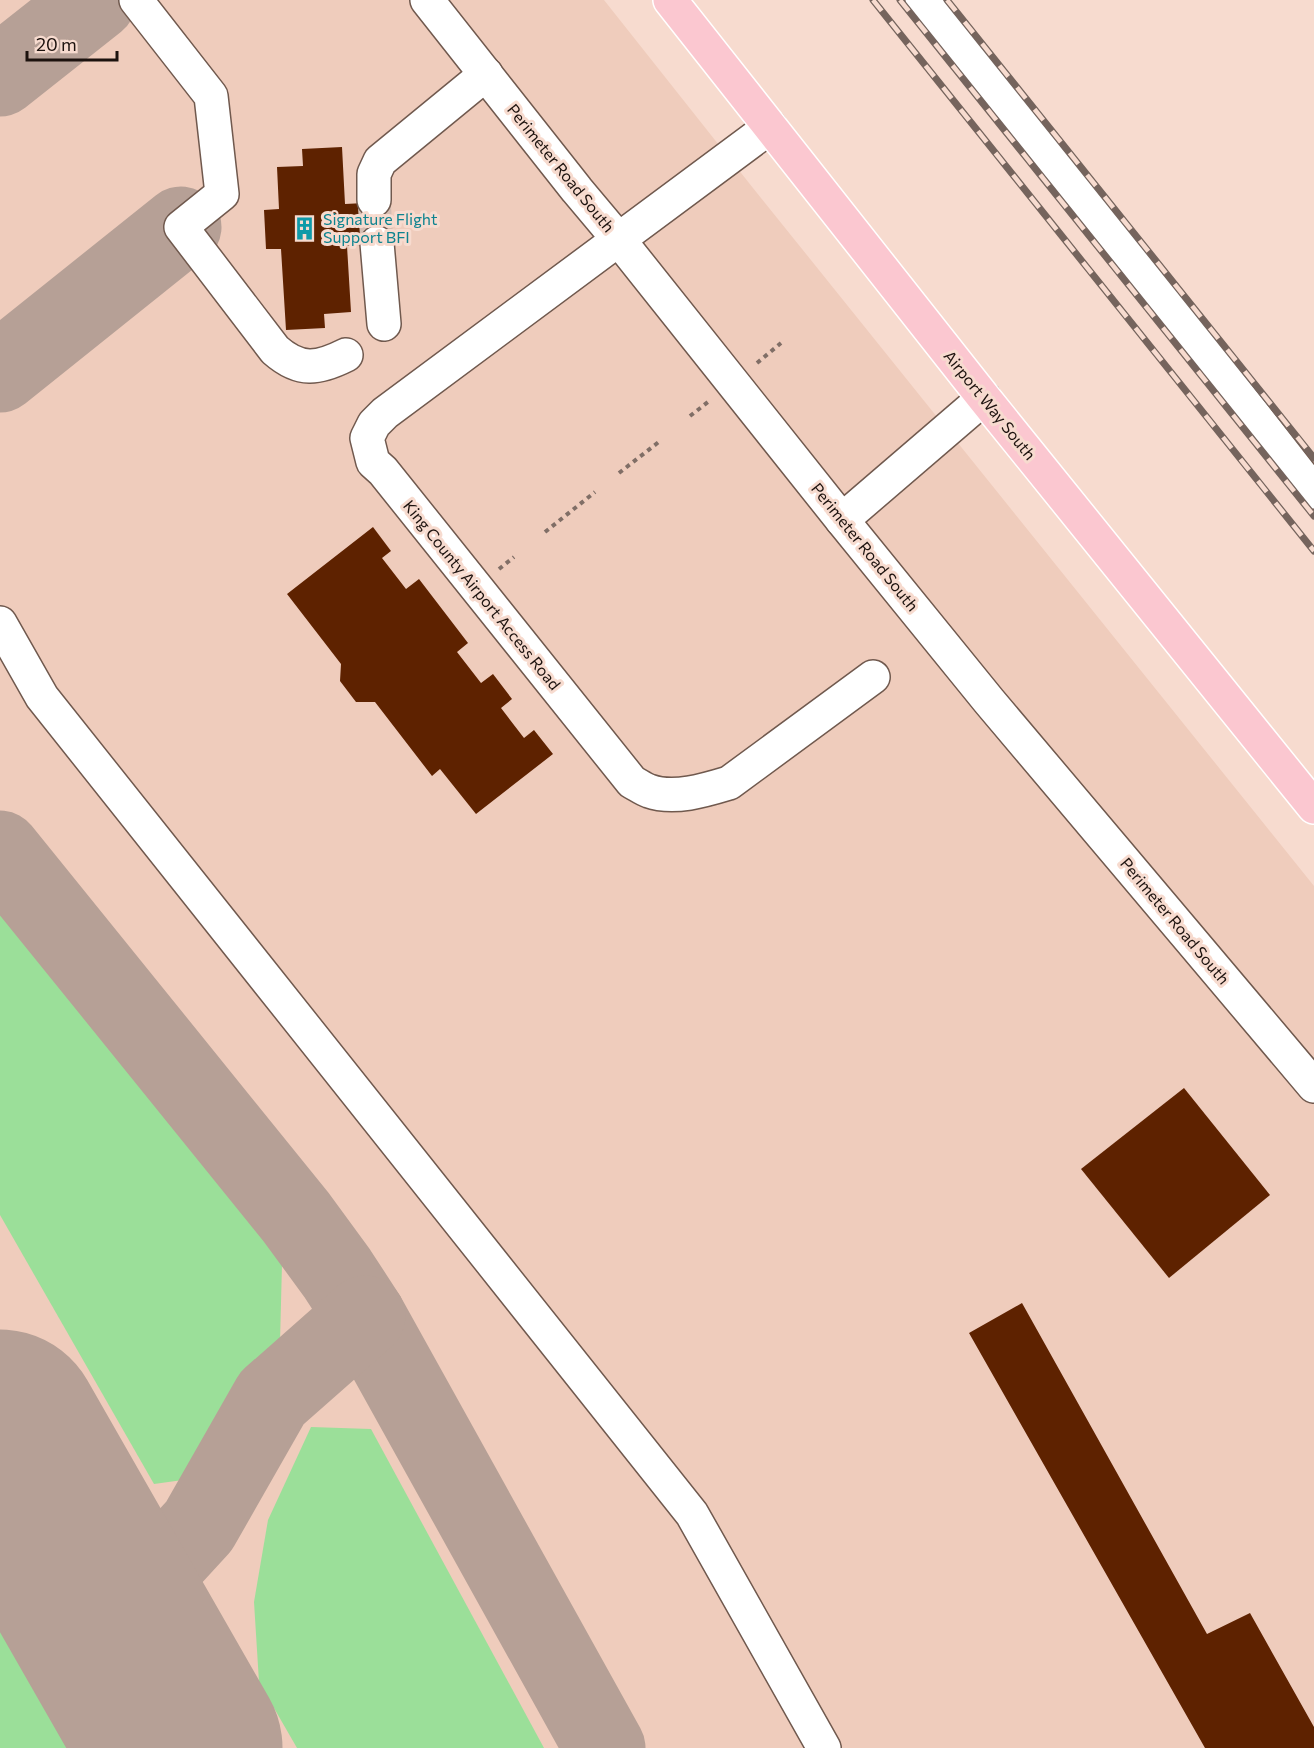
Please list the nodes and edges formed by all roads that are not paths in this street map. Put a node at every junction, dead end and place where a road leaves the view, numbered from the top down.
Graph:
1 (136, 0) edge
2 (427, 0) edge
3 (670, 0) edge
4 (922, 0) edge
5 (486, 74) junction
6 (770, 127) junction
7 (374, 201) tunnel mouth
8 (619, 240) junction
9 (377, 243) tunnel mouth
10 (384, 324) dead end
11 (346, 355) dead end
12 (984, 398) junction
13 (1314, 492) edge
14 (842, 520) junction
15 (0, 623) edge
16 (873, 677) dead end
17 (1314, 807) edge
18 (1314, 1086) edge
19 (824, 1748) edge

1 - 11 lane
2 - 5 lane, Perimeter Road South
3 - 6 main road, Airport Way South
4 - 13 lane
5 - 7 lane
5 - 8 lane, Perimeter Road South
6 - 8 lane, King County Airport Access Road
6 - 12 main road, Airport Way South
8 - 14 lane, Perimeter Road South
8 - 16 lane, King County Airport Access Road
9 - 10 lane
12 - 14 lane
12 - 17 main road, Airport Way South
14 - 18 lane, Perimeter Road South
15 - 19 lane

